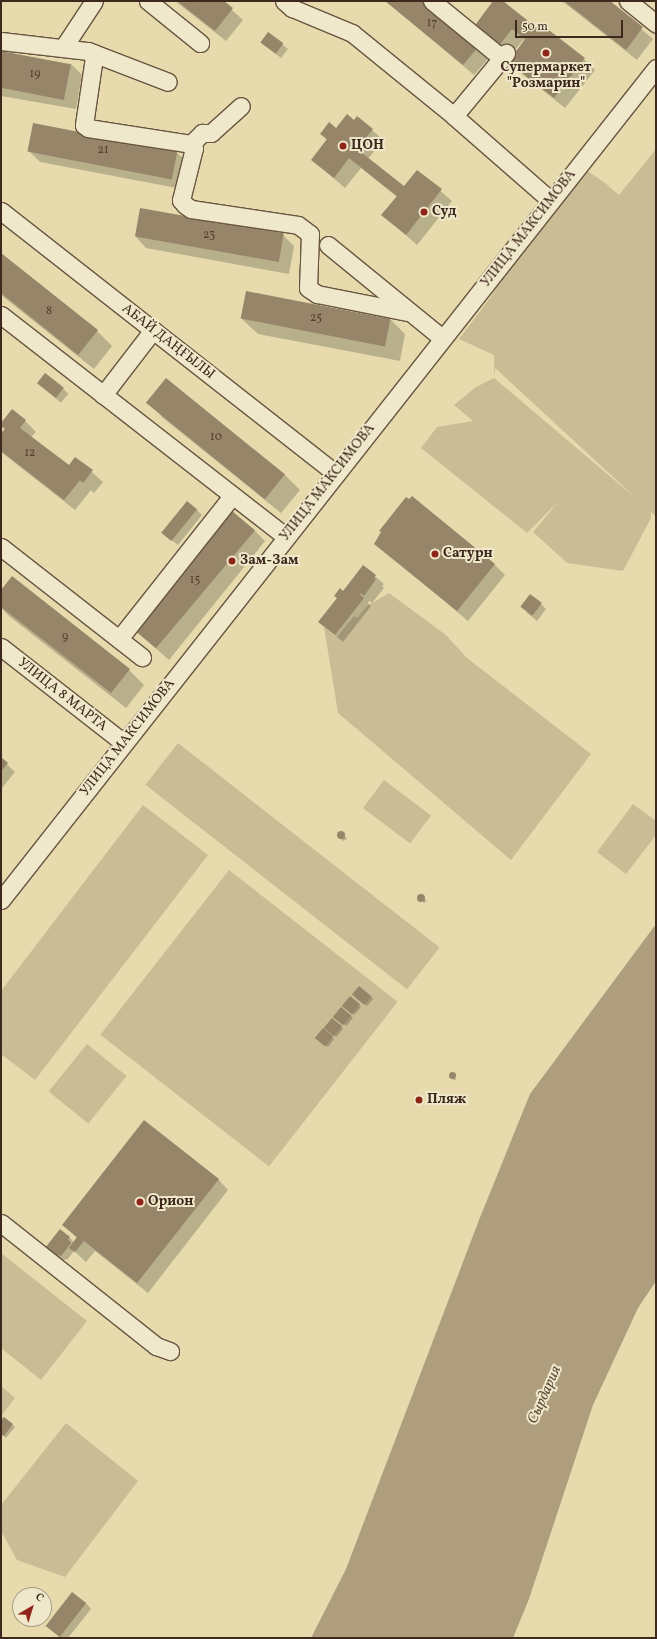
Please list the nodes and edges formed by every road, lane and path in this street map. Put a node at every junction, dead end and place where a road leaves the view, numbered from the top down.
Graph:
1 (94, 1) edge
2 (148, 1) edge
3 (313, 1) edge
4 (432, 1) edge
5 (628, 1) edge
6 (288, 4) edge
7 (656, 24) edge
8 (1, 41) edge
9 (200, 43) dead end
10 (63, 48) junction
11 (93, 53) junction
12 (656, 68) edge
13 (168, 82) dead end
14 (241, 106) dead end
15 (454, 116) junction
16 (191, 144) junction
17 (551, 201) junction
18 (1, 211) edge
19 (328, 245) dead end
20 (408, 312) junction
21 (1, 315) edge
22 (153, 330) junction
23 (442, 338) junction
24 (103, 395) junction
25 (336, 474) junction
26 (232, 496) junction
27 (286, 537) junction
28 (1, 547) edge
29 (119, 639) junction
30 (1, 647) edge
31 (142, 657) dead end
32 (124, 744) junction
33 (1, 900) edge
34 (1, 1223) edge
35 (170, 1351) dead end

1 - 10 street
2 - 9 street
3 - 6 street
4 - 15 street
5 - 7 street
6 - 15 street
8 - 10 street
10 - 11 street
11 - 13 street
11 - 16 street
12 - 17 street, УЛИЦА МАКСИМОВА
14 - 16 street
15 - 17 street
16 - 20 street
17 - 23 street, УЛИЦА МАКСИМОВА
18 - 22 street, АБАЙ ДАҢҒЫЛЫ
19 - 20 street
20 - 23 street
21 - 24 street
22 - 24 street
22 - 25 street, АБАЙ ДАҢҒЫЛЫ
23 - 25 street, УЛИЦА МАКСИМОВА
24 - 26 street
25 - 27 street, УЛИЦА МАКСИМОВА
26 - 27 street
26 - 29 street
27 - 32 street, УЛИЦА МАКСИМОВА
28 - 29 street
29 - 31 street
30 - 32 street, УЛИЦА 8 МАРТА
32 - 33 street, УЛИЦА МАКСИМОВА
34 - 35 street

